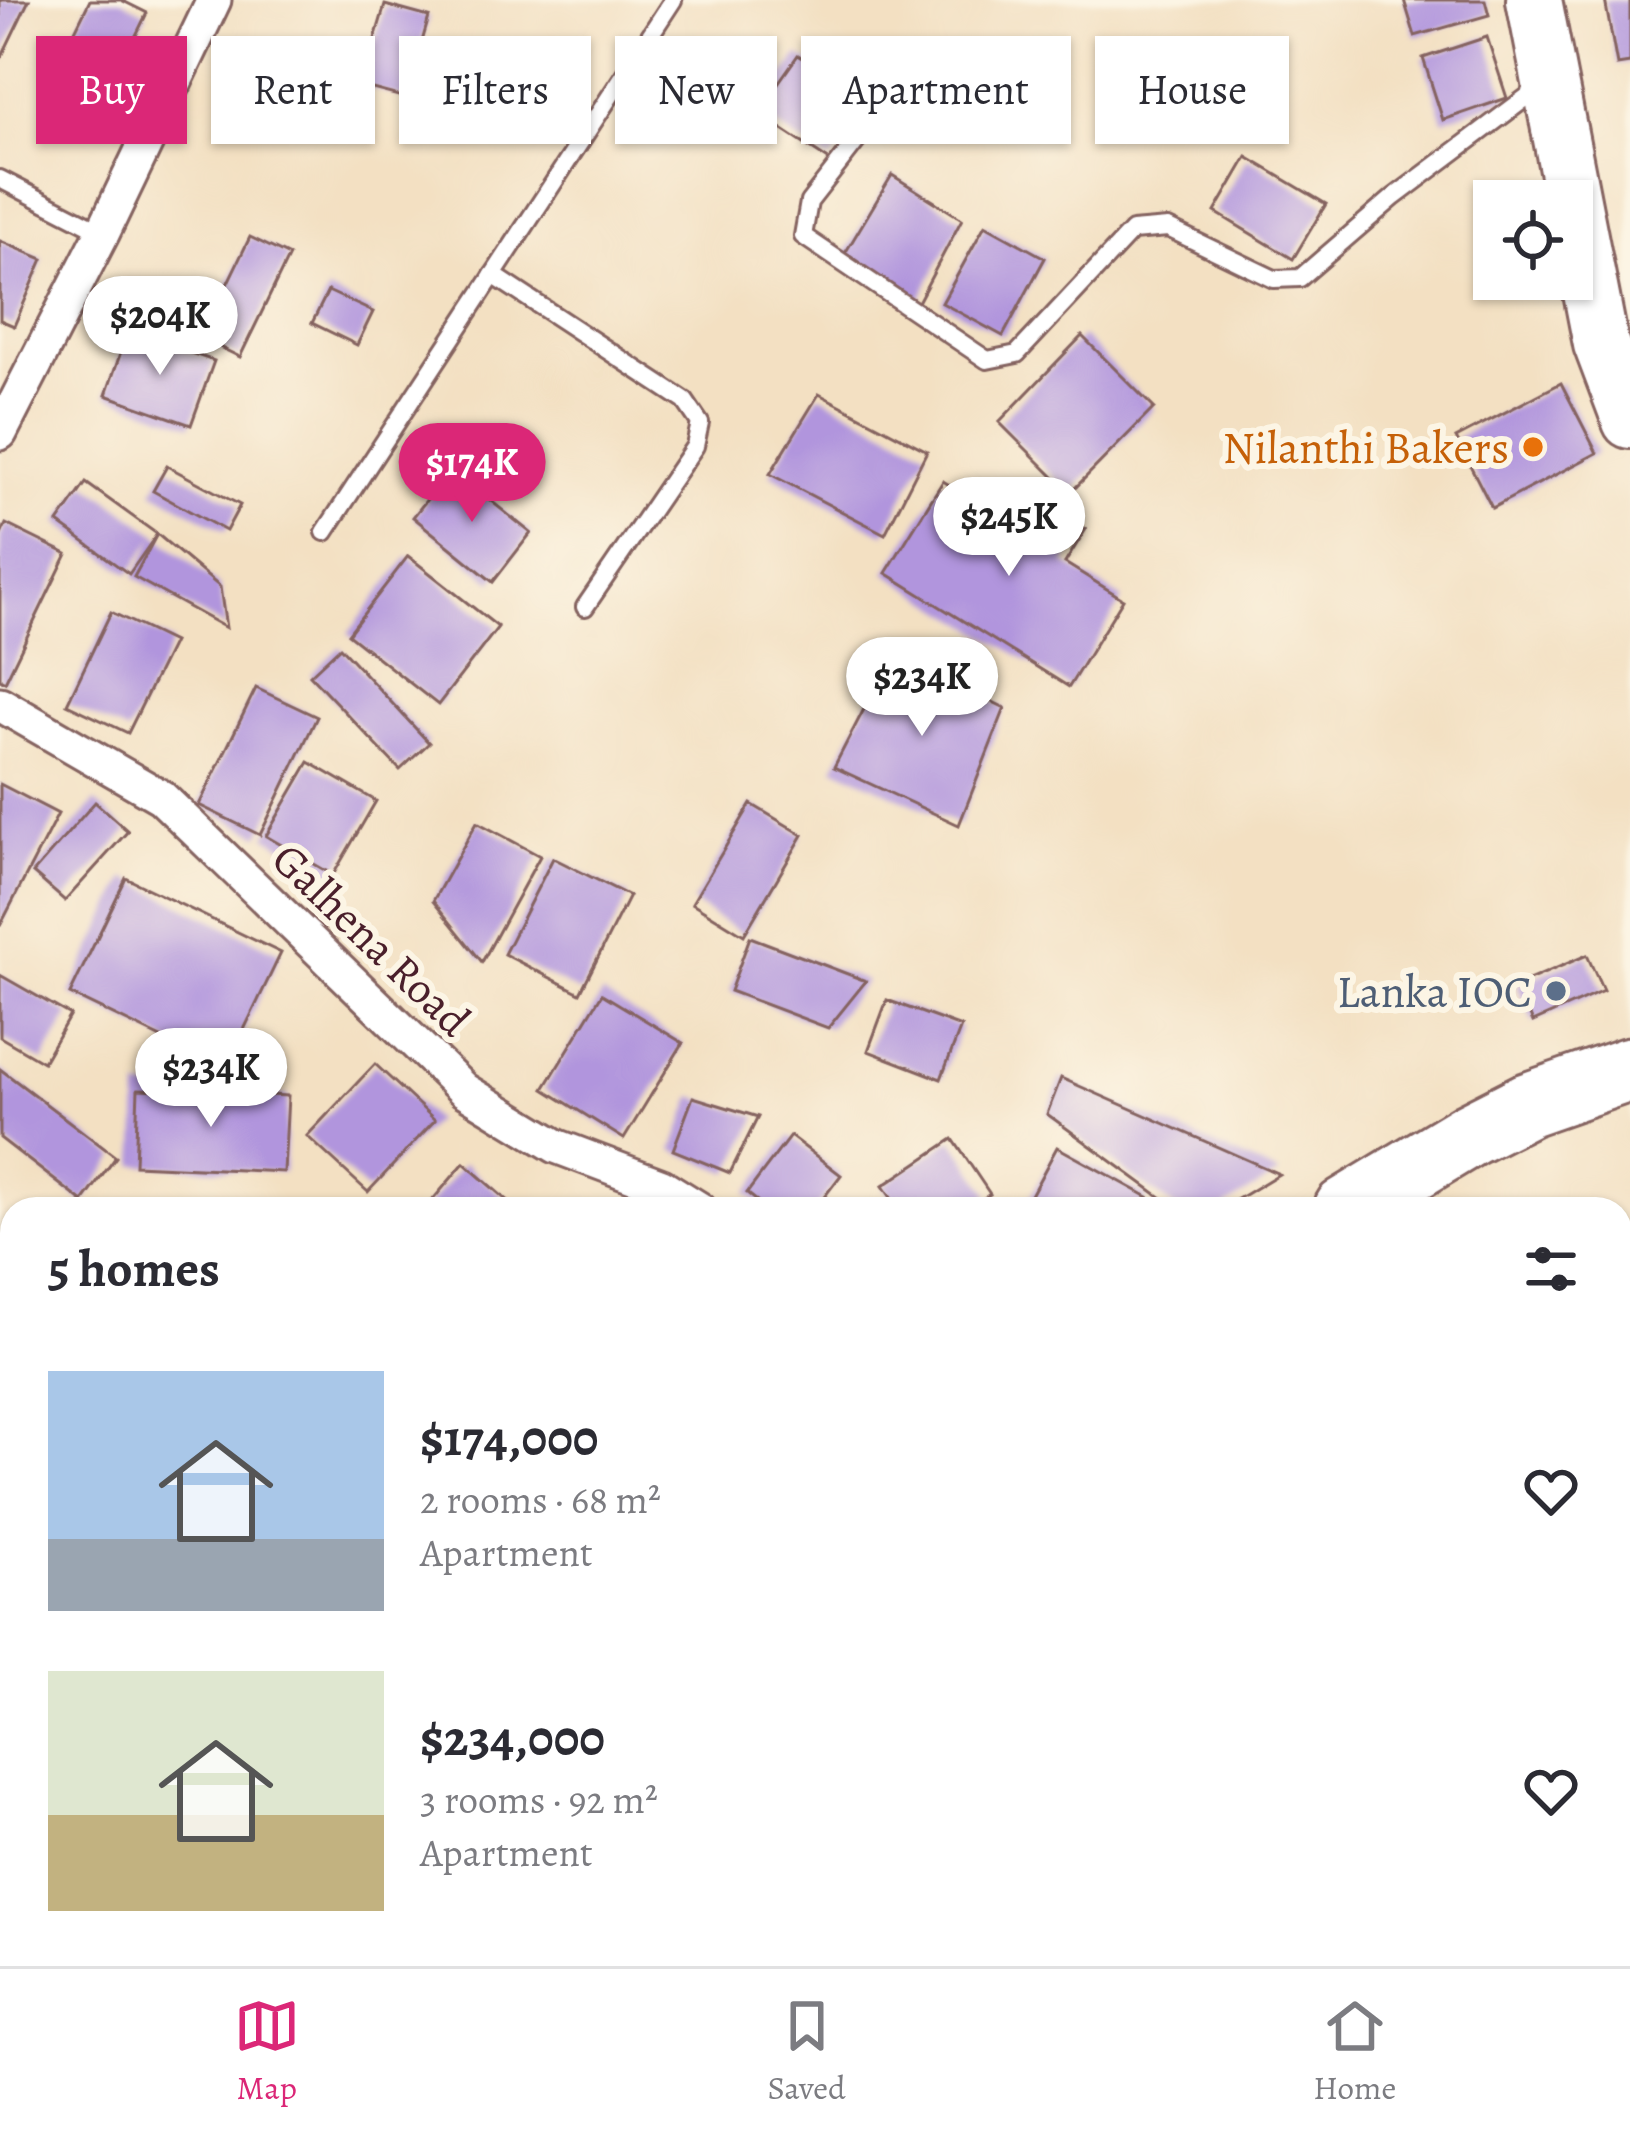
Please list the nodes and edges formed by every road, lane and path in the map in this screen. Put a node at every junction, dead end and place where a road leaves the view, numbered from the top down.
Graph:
1 (214, 0) edge
2 (673, 0) edge
3 (1534, 0) edge
4 (1550, 80) junction
5 (855, 144) edge
6 (0, 179) edge
7 (103, 232) junction
8 (494, 275) junction
9 (1630, 421) edge
10 (0, 433) edge
11 (325, 532) dead end
12 (585, 607) dead end
13 (0, 704) edge
14 (1630, 1069) edge
15 (680, 1197) edge
16 (1366, 1197) edge

1 - 7 street
2 - 8 lane
3 - 4 main road
4 - 5 lane
4 - 9 main road
6 - 7 lane
7 - 10 street
8 - 11 lane
8 - 12 lane
13 - 15 street, Galhena Road
14 - 16 highway

